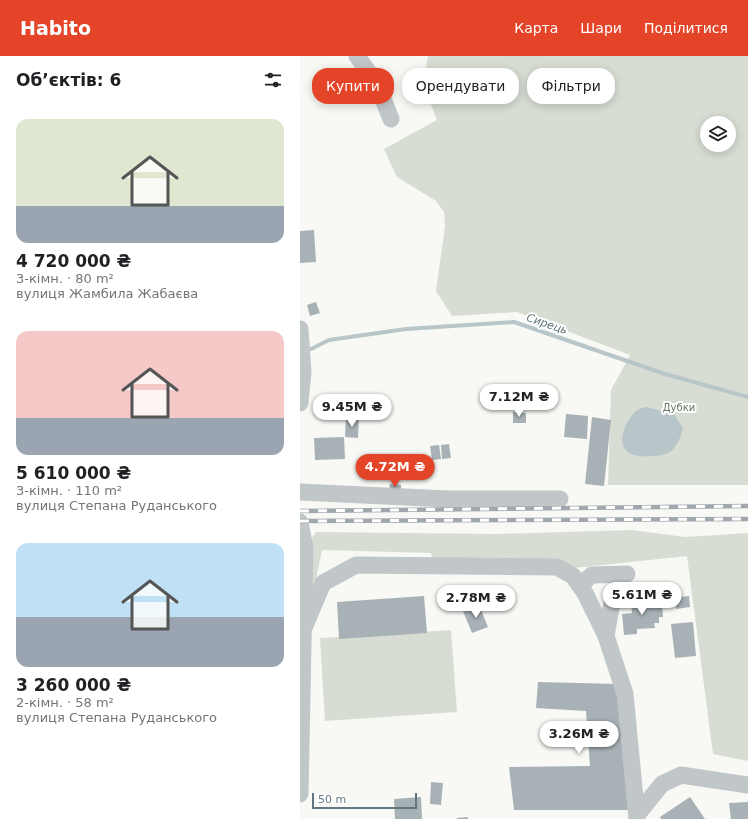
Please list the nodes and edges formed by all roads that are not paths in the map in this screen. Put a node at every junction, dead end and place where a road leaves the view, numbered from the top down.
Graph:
1 (357, 56) edge
2 (392, 119) dead end
3 (300, 329) edge
4 (300, 403) edge
5 (300, 492) edge
6 (560, 499) dead end
7 (300, 522) edge
8 (627, 574) dead end
9 (580, 585) junction
10 (614, 592) dead end
11 (304, 628) junction
12 (606, 636) junction
13 (748, 785) edge
14 (300, 794) edge
15 (637, 817) edge

1 - 2 street
3 - 4 street
5 - 6 street
7 - 11 street
8 - 9 street
9 - 11 street
9 - 12 street
10 - 12 street
11 - 14 street
12 - 15 street
13 - 15 street

